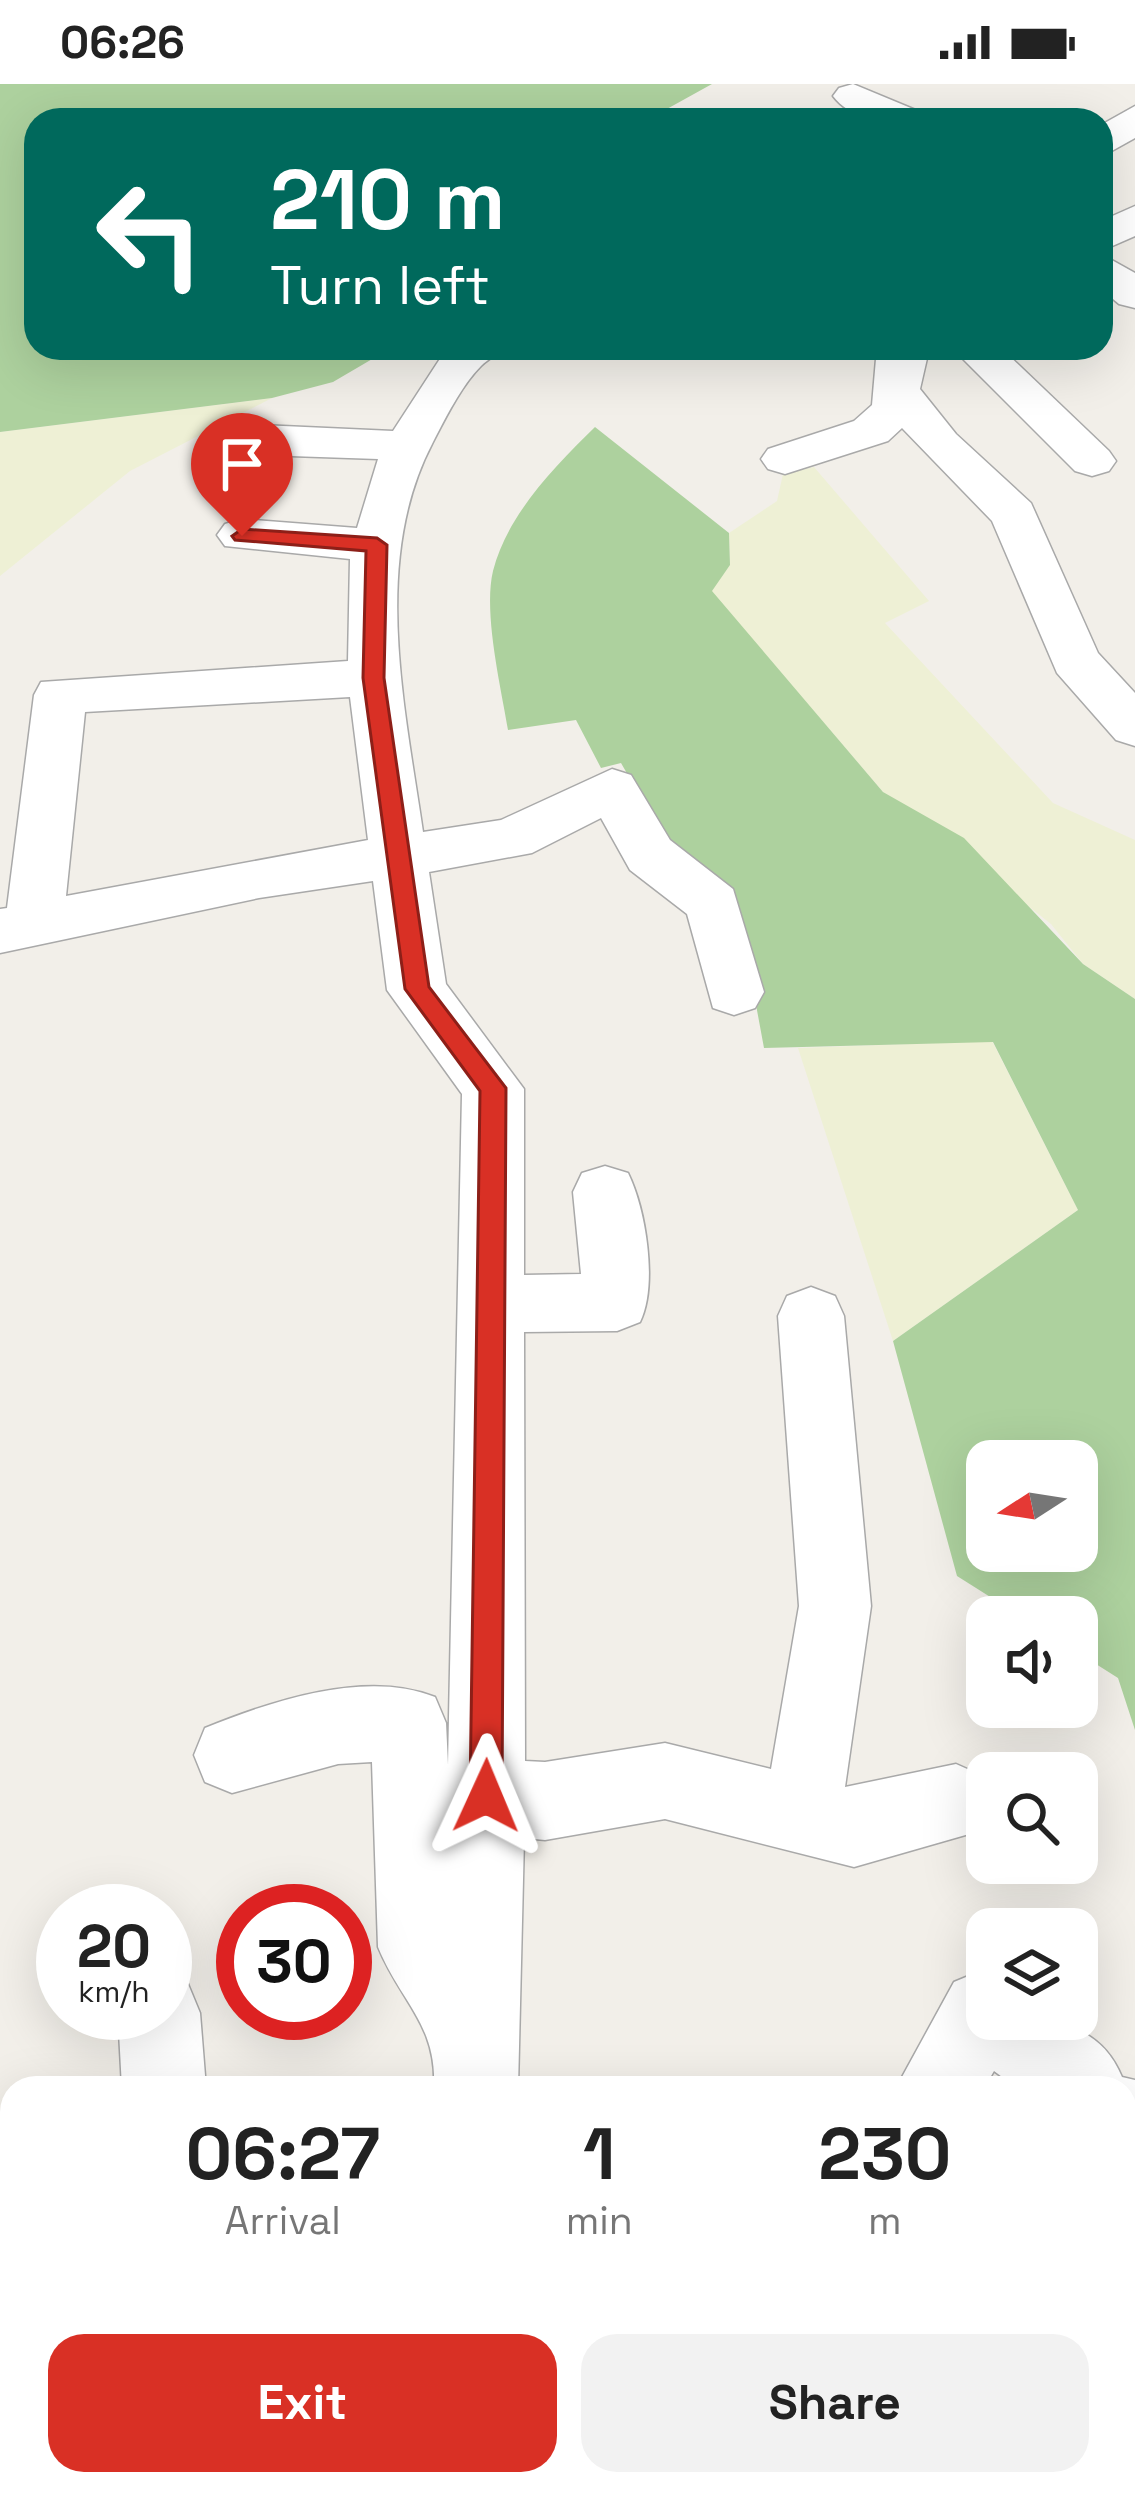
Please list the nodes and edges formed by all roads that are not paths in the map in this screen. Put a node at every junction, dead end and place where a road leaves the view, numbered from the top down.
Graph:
1 (466, 360) edge
2 (987, 360) edge
3 (897, 361) edge
4 (261, 440) dead end
5 (406, 446) junction
6 (784, 459) dead end
7 (1092, 461) dead end
8 (242, 536) dead end
9 (377, 545) junction
10 (374, 678) junction
11 (1135, 727) edge
12 (395, 856) junction
13 (17, 929) edge
14 (734, 992) dead end
15 (605, 1192) dead end
16 (492, 1304) junction
17 (811, 1316) dead end
18 (232, 1755) dead end
19 (486, 1796) junction
20 (956, 1803) dead end
21 (802, 1815) junction
22 (161, 2040) edge
23 (966, 2040) edge
24 (1021, 2040) edge
25 (464, 2069) edge
26 (163, 2076) edge
27 (945, 2076) edge
28 (1069, 2076) edge

1 - 5 street
2 - 7 street
3 - 6 street
3 - 11 street
4 - 5 street
5 - 9 street
8 - 9 street
9 - 10 street
10 - 12 street
10 - 13 street
12 - 13 street
12 - 14 street
12 - 16 street
15 - 16 street
16 - 19 street
17 - 21 street
18 - 25 street
19 - 21 street
19 - 25 street
20 - 21 street
22 - 26 street
23 - 27 street
24 - 28 street

